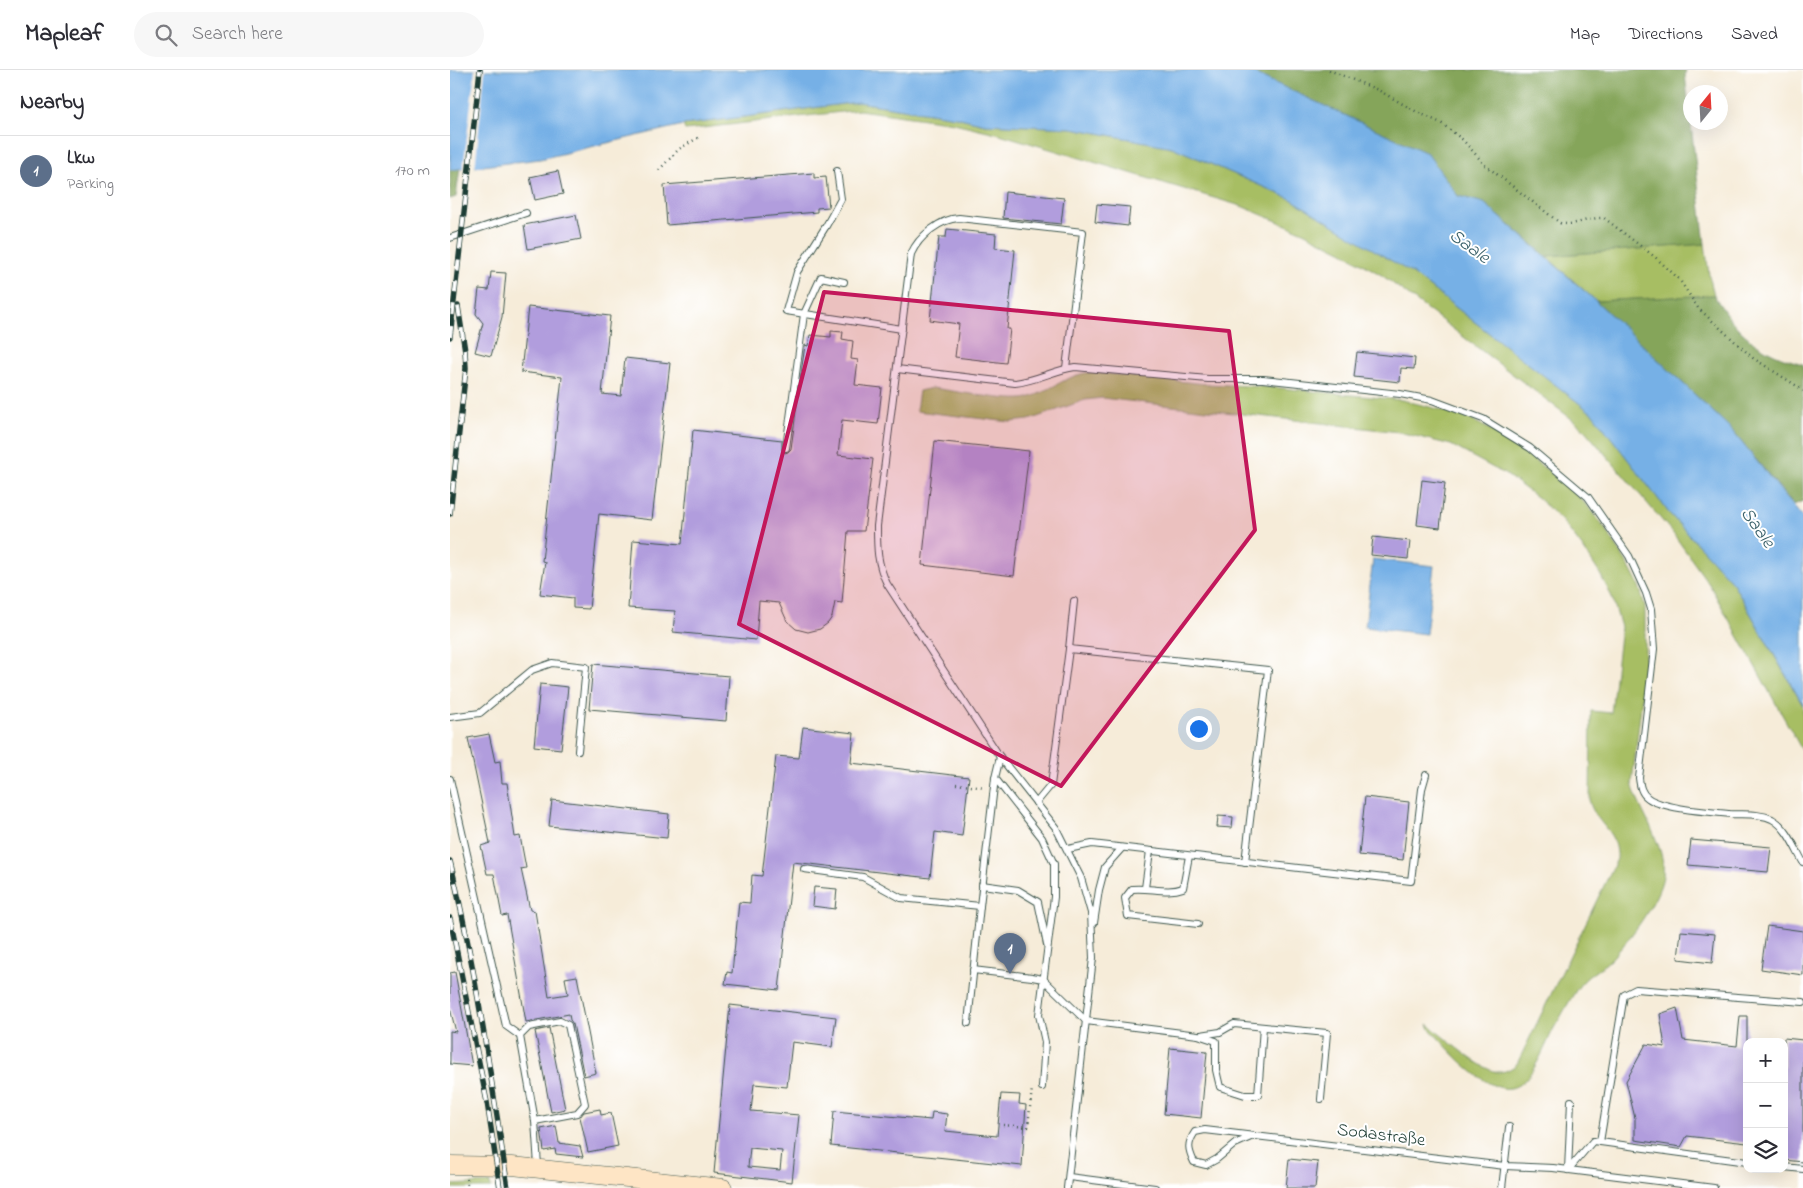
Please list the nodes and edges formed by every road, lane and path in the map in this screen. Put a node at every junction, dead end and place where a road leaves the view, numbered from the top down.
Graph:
1 (1328, 70) edge
2 (700, 136) dead end
3 (659, 170) dead end
4 (837, 171) dead end
5 (526, 213) dead end
6 (450, 238) edge
7 (844, 282) dead end
8 (804, 314) junction
9 (902, 330) junction
10 (1066, 368) junction
11 (897, 369) junction
12 (1803, 391) edge
13 (786, 448) dead end
14 (1074, 601) dead end
15 (1069, 649) junction
16 (450, 717) edge
17 (578, 751) dead end
18 (1000, 756) junction
19 (1426, 775) dead end
20 (995, 778) junction
21 (450, 779) edge
22 (956, 784) dead end
23 (994, 789) junction
24 (1036, 803) junction
25 (1122, 848) junction
26 (1068, 849) junction
27 (1150, 851) junction
28 (1189, 856) junction
29 (1245, 862) junction
30 (1803, 862) edge
31 (804, 869) dead end
32 (982, 885) junction
33 (1145, 888) junction
34 (980, 906) junction
35 (1198, 924) dead end
36 (1093, 934) junction
37 (1048, 951) junction
38 (973, 970) junction
39 (1043, 980) junction
40 (1803, 1002) edge
41 (1086, 1021) junction
42 (968, 1023) dead end
43 (1264, 1026) junction
44 (520, 1036) junction
45 (1198, 1036) junction
46 (1032, 1087) dead end
47 (1042, 1087) dead end
48 (1321, 1099) dead end
49 (1571, 1101) dead end
50 (535, 1121) junction
51 (1003, 1125) dead end
52 (1509, 1127) dead end
53 (1253, 1136) junction
54 (1600, 1142) junction
55 (1743, 1161) edge
56 (450, 1165) edge
57 (1505, 1166) junction
58 (1788, 1167) edge
59 (538, 1168) junction
60 (1803, 1169) edge
61 (1568, 1170) junction
62 (1069, 1177) junction
63 (723, 1188) edge
64 (1068, 1188) edge
65 (1155, 1188) edge
66 (1502, 1188) edge
67 (1714, 1188) edge

1 - 12 path
2 - 3 path
4 - 8 lane
5 - 6 lane
7 - 8 lane
8 - 9 lane
8 - 13 lane
9 - 10 lane
9 - 11 lane
10 - 11 lane
10 - 30 lane
11 - 18 lane
14 - 15 lane
15 - 24 lane
15 - 29 lane
16 - 17 lane
18 - 20 lane
18 - 24 lane
19 - 29 lane
20 - 23 lane
20 - 37 lane
21 - 44 lane
22 - 23 path
23 - 32 lane
24 - 26 lane
25 - 26 lane
25 - 27 lane
25 - 36 lane
26 - 36 lane
27 - 28 lane
27 - 33 lane
28 - 29 lane
28 - 33 lane
31 - 34 lane
32 - 34 lane
32 - 37 lane
33 - 35 lane
34 - 38 lane
36 - 41 lane
37 - 39 lane
38 - 39 lane
38 - 42 lane
39 - 41 lane
39 - 47 lane
40 - 54 lane
41 - 45 lane
41 - 62 lane
43 - 45 lane
43 - 45 lane
43 - 48 lane
44 - 50 lane
44 - 50 lane
46 - 51 path
49 - 61 lane
50 - 59 lane
52 - 57 lane
53 - 53 lane, Sodastraße
53 - 57 lane, Sodastraße
54 - 55 lane
54 - 61 lane
56 - 59 main road
57 - 61 lane, Sodastraße
57 - 66 lane
58 - 60 lane
59 - 63 main road
61 - 67 lane, Sodastraße
62 - 64 lane
62 - 65 lane

